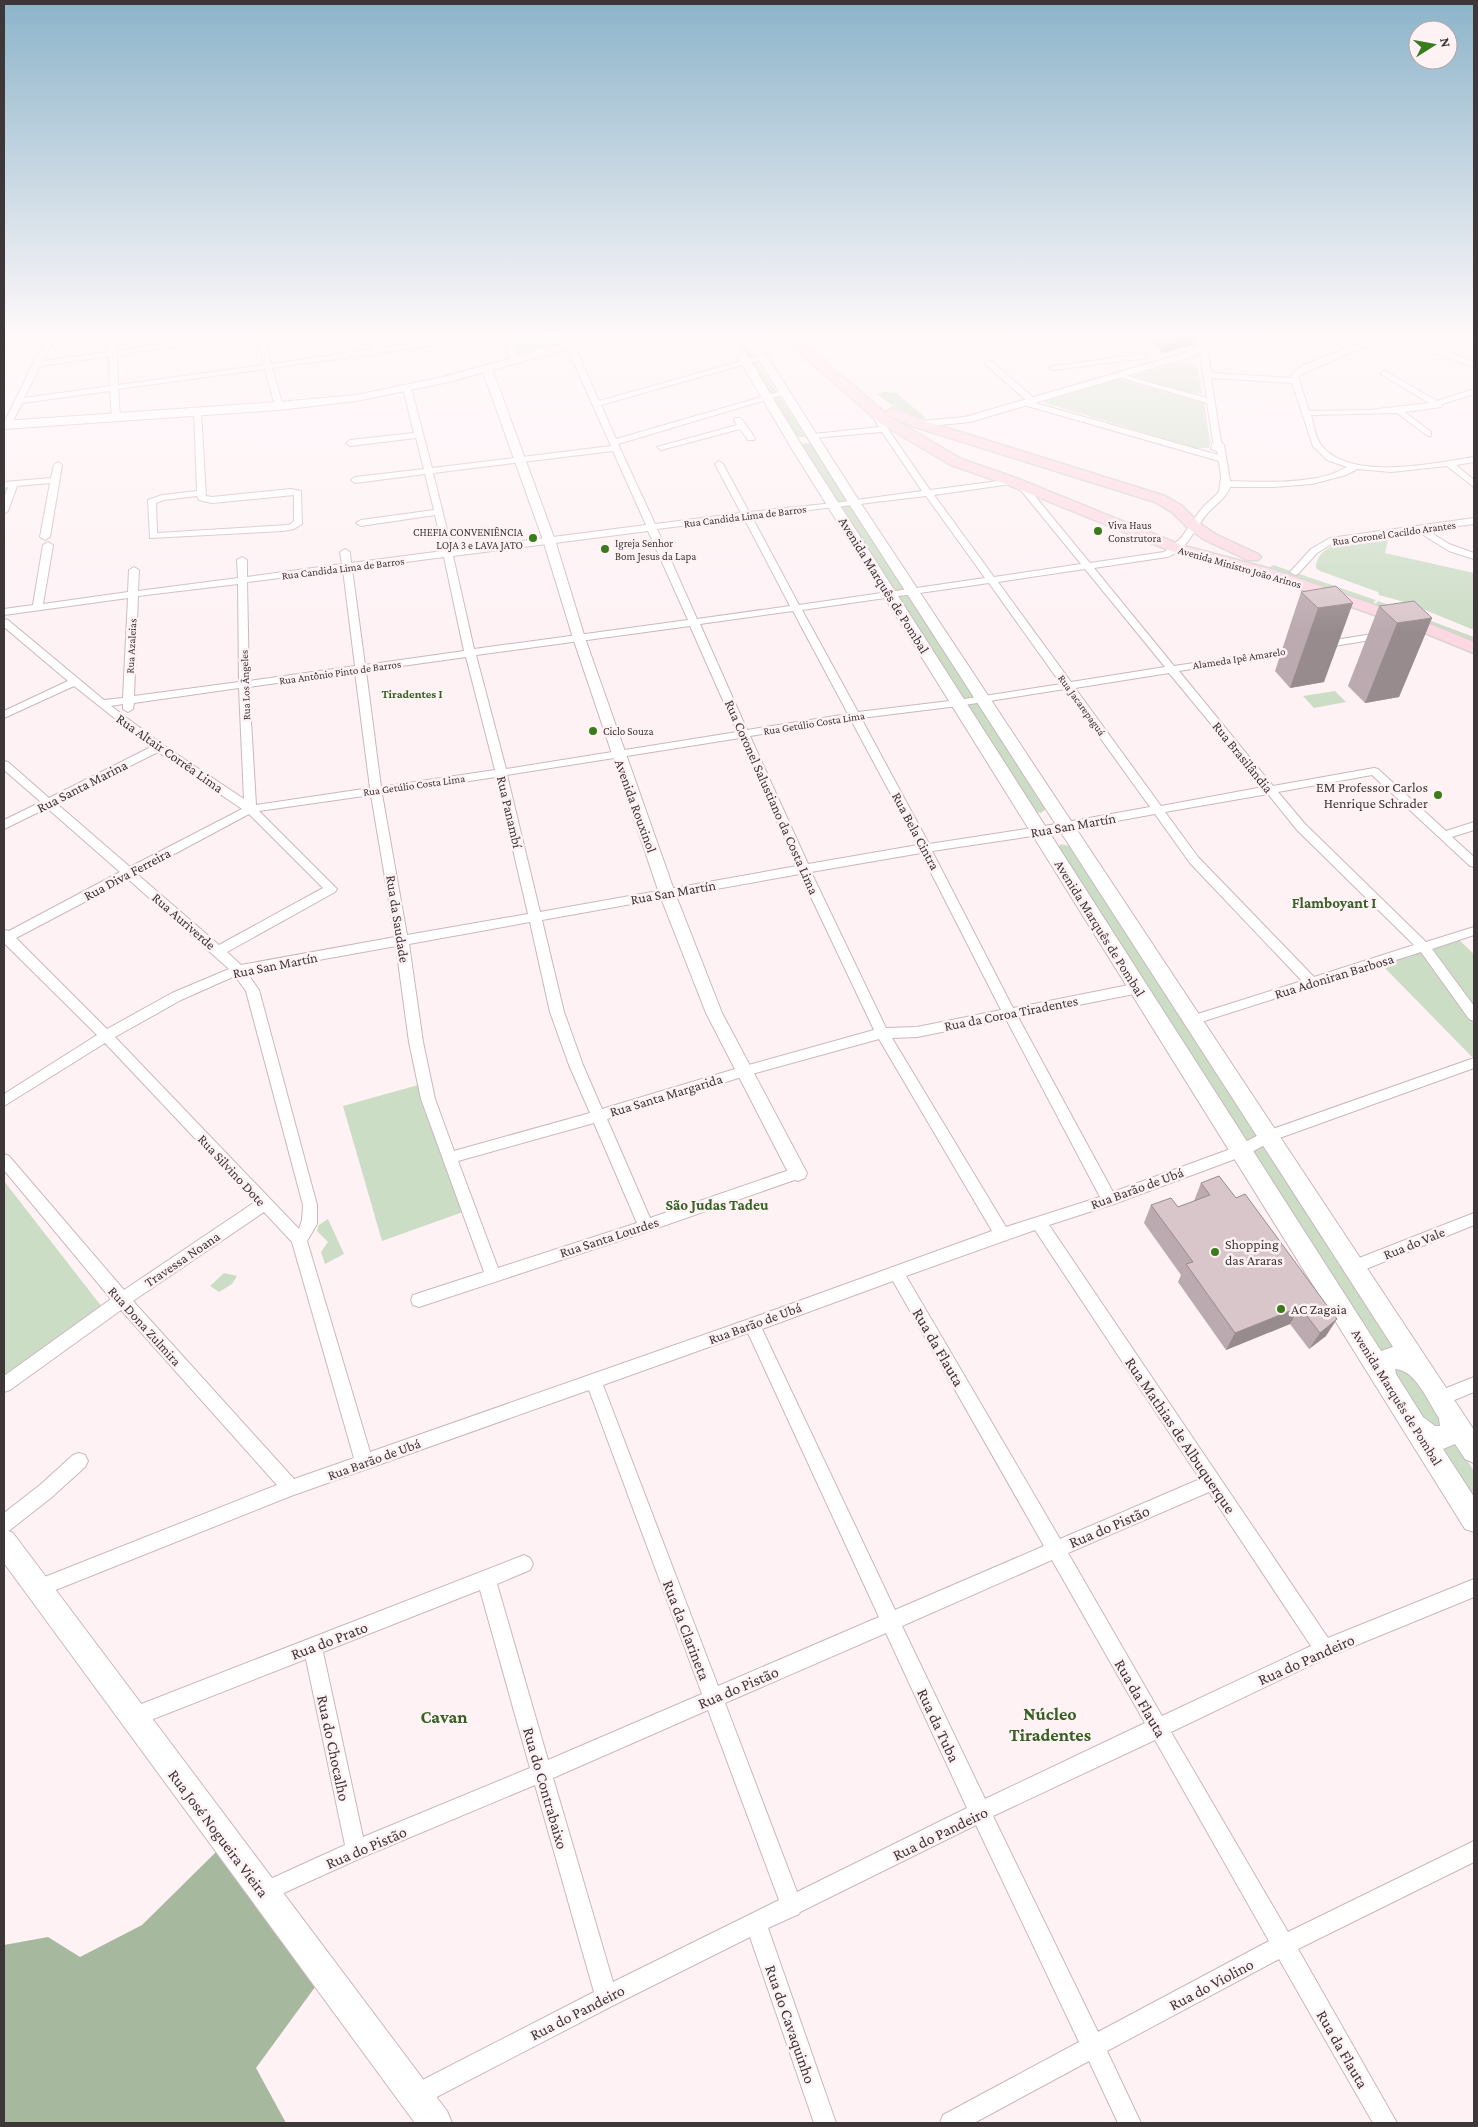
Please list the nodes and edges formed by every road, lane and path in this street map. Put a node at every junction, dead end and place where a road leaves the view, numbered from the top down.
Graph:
1 (198, 433) edge
2 (510, 433) edge
3 (609, 433) edge
4 (651, 433) edge
5 (714, 433) edge
6 (747, 433) edge
7 (790, 433) edge
8 (812, 433) edge
9 (838, 433) edge
10 (888, 433) edge
11 (906, 433) edge
12 (950, 433) joint
13 (1134, 433) edge
14 (1216, 433) edge
15 (1313, 433) edge
16 (419, 435) joint
17 (814, 436) junction
18 (751, 438) dead end
19 (350, 442) dead end
20 (1217, 443) junction
21 (614, 445) junction
22 (661, 447) dead end
23 (946, 448) junction
24 (996, 448) junction
25 (1196, 452) junction
26 (1222, 459) junction
27 (519, 460) junction
28 (1474, 460) edge
29 (1448, 463) junction
30 (719, 464) dead end
31 (58, 465) dead end
32 (1354, 467) junction
33 (977, 470) junction
34 (428, 471) junction
35 (56, 480) junction
36 (355, 480) dead end
37 (1016, 484) junction
38 (1226, 484) junction
39 (1474, 484) edge
40 (8, 485) edge
41 (202, 493) junction
42 (928, 494) junction
43 (854, 502) junction
44 (833, 504) junction
45 (4, 511) edge
46 (440, 512) junction
47 (748, 515) junction
48 (1474, 520) edge
49 (361, 522) dead end
50 (1194, 526) junction
51 (651, 527) junction
52 (1420, 529) junction
53 (549, 540) junction
54 (1176, 548) junction
55 (345, 552) dead end
56 (448, 554) junction
57 (1474, 556) edge
58 (242, 560) dead end
59 (347, 567) junction
60 (1087, 567) junction
61 (134, 570) dead end
62 (1291, 576) junction
63 (905, 580) junction
64 (242, 581) junction
65 (992, 581) junction
66 (889, 593) junction
67 (134, 594) junction
68 (915, 595) junction
69 (796, 607) junction
70 (37, 608) junction
71 (4, 612) edge
72 (4, 622) edge
73 (693, 622) junction
74 (1426, 628) junction
75 (1474, 636) edge
76 (579, 638) junction
77 (1474, 648) edge
78 (470, 654) junction
79 (1171, 669) junction
80 (359, 670) junction
81 (75, 682) junction
82 (973, 684) junction
83 (244, 686) junction
84 (1068, 686) junction
85 (950, 689) junction
86 (128, 702) junction
87 (986, 703) junction
88 (102, 704) junction
89 (961, 707) junction
90 (4, 715) edge
91 (854, 716) junction
92 (127, 722) junction
93 (743, 734) junction
94 (159, 747) junction
95 (618, 754) junction
96 (4, 764) edge
97 (501, 772) junction
98 (1271, 790) junction
99 (376, 791) junction
100 (49, 803) junction
101 (250, 809) junction
102 (1158, 810) junction
103 (4, 825) edge
104 (1065, 825) junction
105 (1474, 826) edge
106 (1038, 829) junction
107 (1445, 835) junction
108 (925, 848) junction
109 (1474, 863) edge
110 (804, 869) junction
111 (128, 873) junction
112 (331, 889) joint
113 (667, 893) junction
114 (535, 916) junction
115 (1474, 931) edge
116 (5, 937) edge
117 (402, 942) junction
118 (1425, 948) junction
119 (218, 951) junction
120 (238, 970) junction
121 (1311, 982) junction
122 (1139, 988) junction
123 (1009, 1013) junction
124 (1474, 1016) edge
125 (1193, 1020) junction
126 (882, 1033) junction
127 (106, 1036) junction
128 (1474, 1062) edge
129 (744, 1070) junction
130 (4, 1101) edge
131 (1254, 1112) junction
132 (599, 1116) junction
133 (1222, 1121) junction
134 (1269, 1136) junction
135 (1281, 1154) junction
136 (1245, 1157) junction
137 (450, 1158) junction
138 (4, 1160) edge
139 (798, 1172) joint
140 (1109, 1200) junction
141 (264, 1204) junction
142 (1474, 1219) edge
143 (1038, 1221) junction
144 (646, 1226) junction
145 (1002, 1234) junction
146 (298, 1239) junction
147 (1354, 1267) junction
148 (896, 1272) junction
149 (493, 1275) junction
150 (122, 1300) junction
151 (419, 1300) dead end
152 (752, 1325) junction
153 (1422, 1370) junction
154 (1386, 1379) junction
155 (593, 1380) junction
156 (1474, 1384) edge
157 (4, 1385) edge
158 (1445, 1406) junction
159 (1413, 1424) junction
160 (1474, 1451) edge
161 (79, 1461) dead end
162 (364, 1462) junction
163 (1212, 1482) junction
164 (291, 1488) junction
165 (1474, 1520) edge
166 (4, 1524) edge
167 (4, 1542) edge
168 (1056, 1549) junction
169 (524, 1564) dead end
170 (486, 1579) junction
171 (38, 1588) junction
172 (1474, 1588) edge
173 (891, 1621) junction
174 (313, 1647) junction
175 (1324, 1650) junction
176 (713, 1698) junction
177 (133, 1717) junction
178 (1158, 1728) junction
179 (541, 1773) junction
180 (980, 1812) junction
181 (356, 1850) junction
182 (1474, 1851) edge
183 (264, 1892) junction
184 (792, 1907) junction
185 (756, 1924) junction
186 (1283, 1945) junction
187 (606, 1997) junction
188 (1093, 2047) junction
189 (415, 2096) junction
190 (435, 2123) edge
191 (826, 2123) edge
192 (951, 2123) edge
193 (1130, 2123) edge
194 (1386, 2123) edge

1 - 41 street
2 - 27 street, Avenida Rouxinol
3 - 21 street, Rua Coronel Salustiano da Costa Lima
4 - 21 street
5 - 22 street
6 - 18 street
7 - 44 main road, Avenida Marquês de Pombal
8 - 17 main road, Avenida Marquês de Pombal
9 - 17 street
10 - 42 street, Rua Jacarepaguá
11 - 33 main road, Avenida Ministro João Arinos
12 - 23 main road
12 - 24 main road, Avenida Ministro João Arinos
13 - 25 street
14 - 20 street
15 - 32 street
16 - 19 street
16 - 34 street, Rua Panambí
17 - 43 main road, Avenida Marquês de Pombal
20 - 25 street
20 - 26 street
21 - 27 street
21 - 51 street, Rua Coronel Salustiano da Costa Lima
23 - 24 main road
23 - 33 main road
24 - 50 main road, Avenida Ministro João Arinos
25 - 26 street
26 - 38 street
27 - 34 street
27 - 53 street, Avenida Rouxinol
28 - 29 street
29 - 32 street
29 - 39 street
30 - 47 street, Rua Bela Cintra
31 - 35 street
32 - 38 street
33 - 37 main road, Avenida Ministro João Arinos
34 - 36 street
34 - 46 street, Rua Panambí
35 - 40 street
35 - 70 street
37 - 42 street
37 - 54 main road, Avenida Ministro João Arinos
37 - 60 street, Rua Brasilândia
38 - 50 street
40 - 45 street
41 - 41 street
42 - 43 street
42 - 65 street, Rua Jacarepaguá
43 - 44 main road
43 - 44 main road
43 - 63 main road, Avenida Marquês de Pombal
44 - 47 street, Rua Candida Lima de Barros
44 - 66 main road, Avenida Marquês de Pombal
46 - 49 street
46 - 56 street, Rua Panambí
47 - 51 street, Rua Candida Lima de Barros
47 - 69 street, Rua Bela Cintra
48 - 52 street, Rua Coronel Cacildo Arantes
50 - 54 street
50 - 62 main road, Avenida Ministro João Arinos
51 - 53 street, Rua Candida Lima de Barros
51 - 73 street, Rua Coronel Salustiano da Costa Lima
52 - 57 street
52 - 62 street, Rua Coronel Cacildo Arantes
53 - 56 street, Rua Candida Lima de Barros
53 - 76 street, Avenida Rouxinol
54 - 60 street
54 - 62 main road, Avenida Ministro João Arinos
55 - 59 street, Rua da Saudade
56 - 59 street, Rua Candida Lima de Barros
56 - 78 street, Rua Panambí
58 - 64 street, Rua Los Ângeles
59 - 64 street, Rua Candida Lima de Barros
59 - 80 street, Rua da Saudade
60 - 65 street
60 - 79 street, Rua Brasilândia
61 - 67 street, Rua Azaleias
62 - 74 main road, Avenida Ministro João Arinos
62 - 75 main road, Avenida Ministro João Arinos
63 - 66 main road
63 - 68 main road, Avenida Marquês de Pombal
64 - 67 street, Rua Candida Lima de Barros
64 - 83 street, Rua Los Ângeles
65 - 68 street
65 - 84 street, Rua Jacarepaguá
66 - 68 main road
66 - 69 street
66 - 85 main road, Avenida Marquês de Pombal
67 - 70 street, Rua Candida Lima de Barros
67 - 86 street, Rua Azaleias
68 - 82 main road, Avenida Marquês de Pombal
69 - 73 street
69 - 91 street, Rua Bela Cintra
70 - 71 street, Rua Candida Lima de Barros
72 - 81 street, Rua Altair Corrêa Lima
73 - 76 street
73 - 93 street, Rua Coronel Salustiano da Costa Lima
74 - 77 main road, Avenida Ministro João Arinos
74 - 79 street, Alameda Ipê Amarelo
76 - 78 street, Rua Antônio Pinto de Barros
76 - 95 street, Avenida Rouxinol
78 - 80 street, Rua Antônio Pinto de Barros
78 - 97 street, Rua Panambí
79 - 84 street
79 - 98 street, Rua Brasilândia
80 - 83 street, Rua Antônio Pinto de Barros
80 - 99 street, Rua da Saudade
81 - 88 street, Rua Altair Corrêa Lima
81 - 90 street
82 - 85 main road
82 - 87 main road, Avenida Marquês de Pombal
83 - 86 street, Rua Antônio Pinto de Barros
83 - 101 street, Rua Los Ângeles
84 - 87 street
84 - 102 street, Rua Jacarepaguá
85 - 89 main road, Avenida Marquês de Pombal
86 - 88 street, Rua Antônio Pinto de Barros
86 - 92 street, Rua Azaleias
87 - 89 main road
87 - 104 main road, Avenida Marquês de Pombal
88 - 92 street, Rua Altair Corrêa Lima
89 - 91 street, Rua Getúlio Costa Lima
89 - 106 main road, Avenida Marquês de Pombal
91 - 93 street, Rua Getúlio Costa Lima
91 - 108 street, Rua Bela Cintra
92 - 94 street, Rua Altair Corrêa Lima
93 - 95 street, Rua Getúlio Costa Lima
93 - 110 street, Rua Coronel Salustiano da Costa Lima
94 - 100 street, Rua Santa Marina
94 - 101 street, Rua Altair Corrêa Lima
95 - 97 street, Rua Getúlio Costa Lima
95 - 113 street, Avenida Rouxinol
96 - 100 street, Rua Auriverde
97 - 99 street, Rua Getúlio Costa Lima
97 - 114 street, Rua Panambí
98 - 102 street, Rua San Martín
98 - 107 street, Rua San Martín
98 - 118 street, Rua Brasilândia
99 - 101 street, Rua Getúlio Costa Lima
99 - 117 street, Rua da Saudade
100 - 103 street, Rua Santa Marina
100 - 111 street, Rua Auriverde
101 - 111 street, Rua Diva Ferreira
101 - 112 street, Rua Altair Corrêa Lima
102 - 104 street, Rua San Martín
102 - 121 street, Rua Jacarepaguá
104 - 106 main road
104 - 106 main road
104 - 125 main road, Avenida Marquês de Pombal
105 - 107 street
106 - 108 street, Rua San Martín
106 - 122 main road, Avenida Marquês de Pombal
107 - 109 street
108 - 110 street, Rua San Martín
108 - 123 street, Rua Bela Cintra
110 - 113 street, Rua San Martín
110 - 126 street, Rua Coronel Salustiano da Costa Lima
111 - 116 street, Rua Diva Ferreira
111 - 119 street, Rua Auriverde
112 - 119 street
113 - 114 street, Rua San Martín
113 - 129 street, Avenida Rouxinol
114 - 117 street, Rua San Martín
114 - 132 street, Rua Panambí
115 - 118 street, Rua Adoniran Barbosa
116 - 127 street, Rua Silvino Dote
117 - 120 street, Rua San Martín
117 - 137 street, Rua da Saudade
118 - 121 street, Rua Adoniran Barbosa
118 - 124 street, Rua Brasilândia
119 - 120 street, Rua Auriverde
120 - 127 street, Rua San Martín
120 - 146 street, Rua Auriverde
121 - 125 street, Rua Adoniran Barbosa
122 - 123 street, Rua da Coroa Tiradentes
122 - 133 main road, Avenida Marquês de Pombal
123 - 126 street, Rua da Coroa Tiradentes
123 - 140 street, Rua Bela Cintra
125 - 131 main road, Avenida Marquês de Pombal
126 - 129 street, Rua Santa Margarida
126 - 145 street, Rua Coronel Salustiano da Costa Lima
127 - 130 street, Rua San Martín
127 - 141 street, Rua Silvino Dote
128 - 134 street, Rua Barão de Ubá
129 - 132 street, Rua Santa Margarida
129 - 139 street, Avenida Rouxinol
131 - 133 main road
131 - 134 main road, Avenida Marquês de Pombal
132 - 137 street, Rua Santa Margarida
132 - 144 street, Rua Panambí
133 - 136 main road, Avenida Marquês de Pombal
134 - 135 main road, Avenida Marquês de Pombal
134 - 136 street, Rua Barão de Ubá
135 - 136 main road
135 - 147 main road, Avenida Marquês de Pombal
136 - 140 street, Rua Barão de Ubá
136 - 154 main road, Avenida Marquês de Pombal
137 - 149 street, Rua da Saudade
138 - 150 street, Rua Dona Zulmira
139 - 144 street, Rua Santa Lourdes
140 - 143 street, Rua Barão de Ubá
141 - 146 street, Rua Silvino Dote
141 - 150 street, Travessa Noana
142 - 147 street, Rua do Vale
143 - 145 street, Rua Barão de Ubá
143 - 163 street, Rua Mathias de Albuquerque
144 - 149 street, Rua Santa Lourdes
145 - 148 street, Rua Barão de Ubá
146 - 162 street, Rua Silvino Dote
147 - 153 main road, Avenida Marquês de Pombal
148 - 152 street, Rua Barão de Ubá
148 - 168 street, Rua da Flauta
149 - 151 street, Rua Santa Lourdes
150 - 157 street, Travessa Noana
150 - 164 street, Rua Dona Zulmira
152 - 155 street, Rua Barão de Ubá
152 - 173 street, Rua da Tuba
153 - 154 main road
153 - 158 main road, Avenida Marquês de Pombal
154 - 159 main road, Avenida Marquês de Pombal
155 - 162 street, Rua Barão de Ubá
155 - 176 street, Rua da Clarineta
156 - 158 street
158 - 159 main road
158 - 160 main road, Avenida Marquês de Pombal
159 - 165 main road, Avenida Marquês de Pombal
161 - 166 street
162 - 164 street, Rua Barão de Ubá
163 - 168 street, Rua do Pistão
163 - 175 street, Rua Mathias de Albuquerque
164 - 171 street, Rua Barão de Ubá
167 - 171 main road, Rua José Nogueira Vieira
168 - 173 street, Rua do Pistão
168 - 178 street, Rua da Flauta
169 - 170 street, Rua do Prato
170 - 174 street, Rua do Prato
170 - 179 street, Rua do Contrabaixo
171 - 177 main road, Rua José Nogueira Vieira
172 - 175 street, Rua do Pandeiro
173 - 176 street, Rua do Pistão
173 - 180 street, Rua da Tuba
174 - 177 street, Rua do Prato
174 - 181 street, Rua do Chocalho
175 - 178 street, Rua do Pandeiro
176 - 179 street, Rua do Pistão
176 - 184 street, Rua da Clarineta
177 - 183 main road, Rua José Nogueira Vieira
178 - 180 street, Rua do Pandeiro
178 - 186 street, Rua da Flauta
179 - 181 street, Rua do Pistão
179 - 187 street, Rua do Contrabaixo
180 - 184 street, Rua do Pandeiro
180 - 188 street, Rua da Tuba
181 - 183 street, Rua do Pistão
182 - 186 street, Rua do Violino
183 - 189 main road, Rua José Nogueira Vieira
184 - 185 street, Rua do Pandeiro
185 - 187 street, Rua do Pandeiro
185 - 191 street, Rua do Cavaquinho
186 - 188 street, Rua do Violino
186 - 194 street, Rua da Flauta
187 - 189 street, Rua do Pandeiro
188 - 192 street, Rua do Violino
188 - 193 street, Rua da Tuba
189 - 190 main road, Rua José Nogueira Vieira

